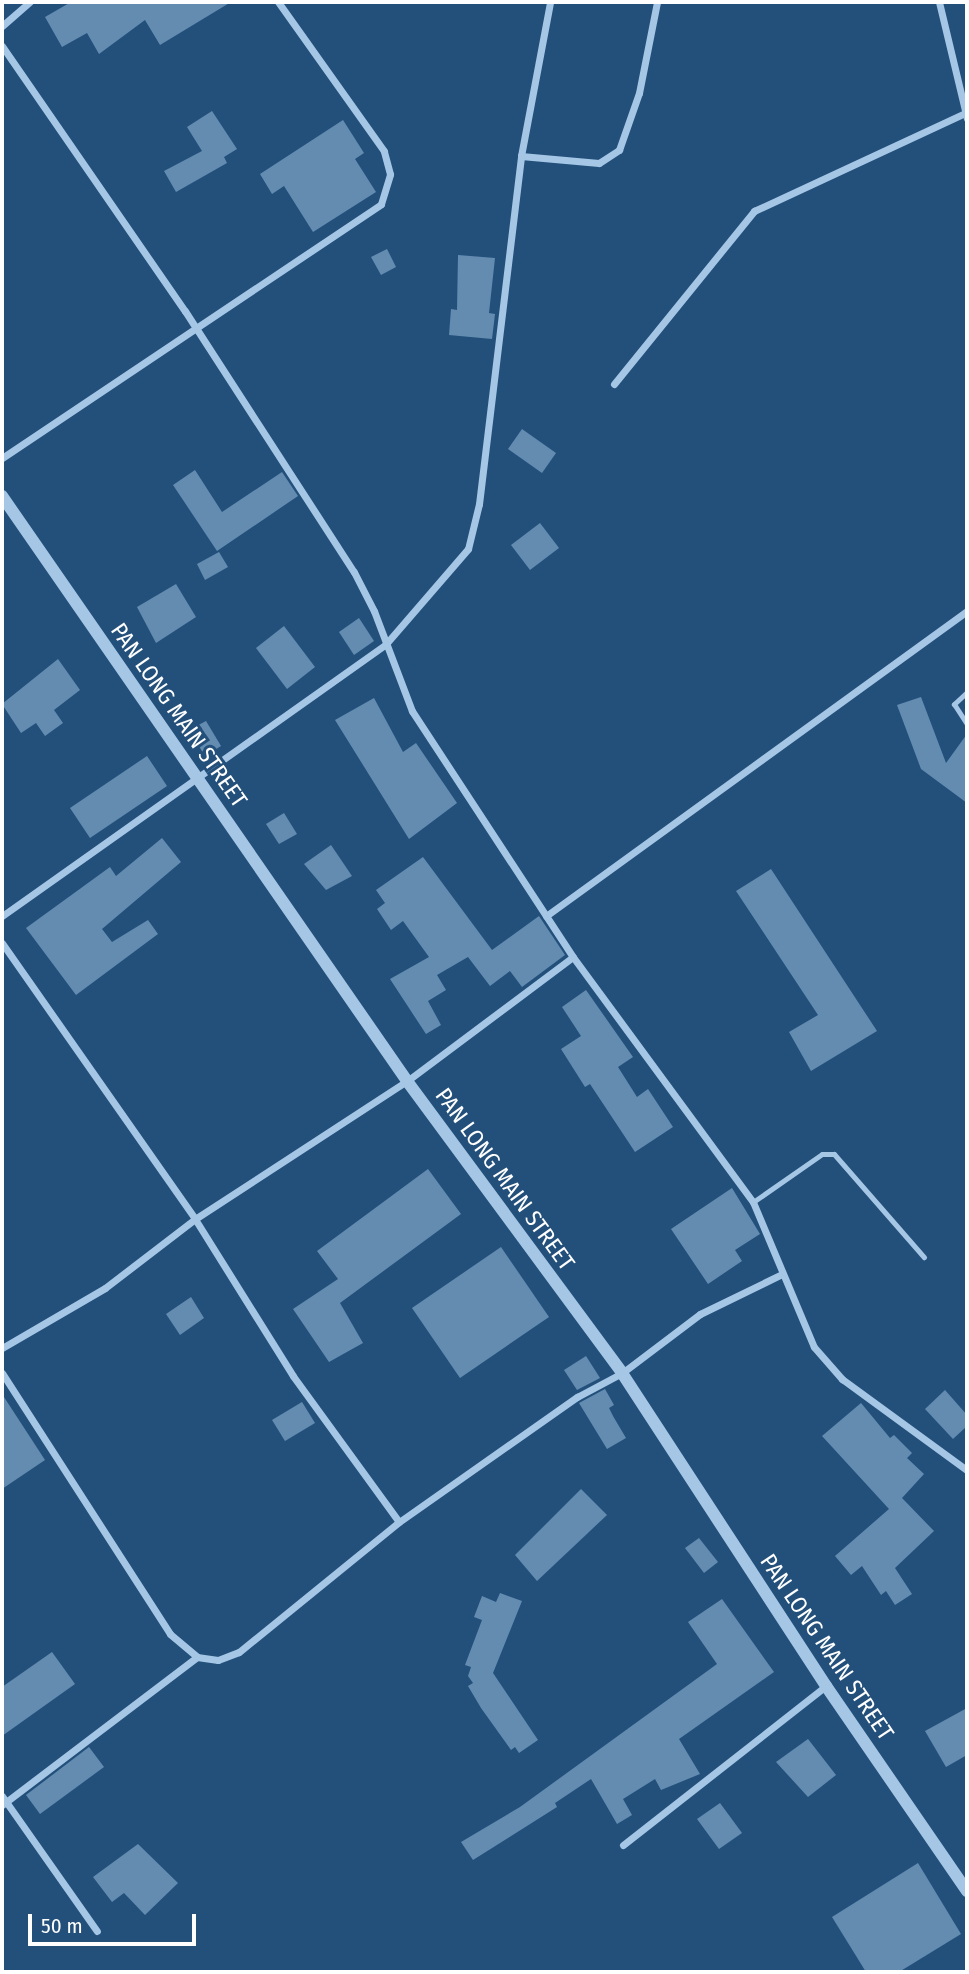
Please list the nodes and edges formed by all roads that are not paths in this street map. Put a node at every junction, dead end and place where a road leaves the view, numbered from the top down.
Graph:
1 (30, 2) edge
2 (278, 2) edge
3 (550, 2) edge
4 (657, 2) edge
5 (939, 2) edge
6 (2, 26) edge
7 (2, 46) edge
8 (966, 116) edge
9 (521, 156) junction
10 (195, 326) junction
11 (614, 384) dead end
12 (2, 458) edge
13 (2, 496) edge
14 (967, 611) edge
15 (385, 645) junction
16 (967, 692) edge
17 (967, 724) edge
18 (198, 777) junction
19 (2, 916) edge
20 (546, 916) junction
21 (2, 943) edge
22 (573, 957) junction
23 (407, 1081) junction
24 (753, 1202) junction
25 (195, 1219) junction
26 (923, 1257) dead end
27 (782, 1274) junction
28 (2, 1348) edge
29 (622, 1373) junction
30 (2, 1374) edge
31 (967, 1470) edge
32 (399, 1522) junction
33 (197, 1657) junction
34 (826, 1686) junction
35 (3, 1801) edge
36 (623, 1845) dead end
37 (967, 1891) edge
38 (97, 1931) dead end

1 - 6 street
2 - 10 street
3 - 9 street
4 - 9 street
5 - 8 street
7 - 10 street
8 - 11 street
9 - 15 street
10 - 12 street
10 - 15 street
13 - 18 street, PAN LONG MAIN STREET
14 - 20 street
15 - 18 street
15 - 20 street
16 - 17 lane
18 - 19 street
18 - 23 street, PAN LONG MAIN STREET
20 - 22 street
21 - 25 street
22 - 23 street
22 - 24 street
23 - 25 street
23 - 29 street, PAN LONG MAIN STREET
24 - 26 lane
24 - 27 street
25 - 28 street
25 - 32 street
27 - 29 street
27 - 31 street
29 - 32 street
29 - 34 street, PAN LONG MAIN STREET
30 - 33 street
32 - 33 street
33 - 35 street
34 - 36 street
34 - 37 street, PAN LONG MAIN STREET
35 - 38 street

